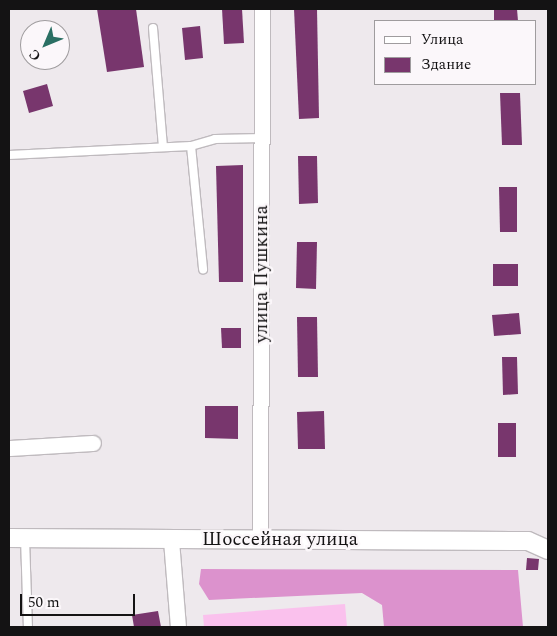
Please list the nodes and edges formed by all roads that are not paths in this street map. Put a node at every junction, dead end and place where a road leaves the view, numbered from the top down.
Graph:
1 (262, 9) edge
2 (153, 28) dead end
3 (263, 138) junction
4 (191, 146) junction
5 (163, 147) junction
6 (9, 155) edge
7 (204, 268) dead end
8 (93, 443) dead end
9 (9, 448) edge
10 (17, 538) edge
11 (171, 540) junction
12 (260, 540) junction
13 (548, 550) edge
14 (28, 627) edge
15 (178, 627) edge

1 - 3 street, улица Пушкина
2 - 5 lane
3 - 4 lane
3 - 12 street, улица Пушкина
4 - 5 lane
4 - 7 lane
5 - 6 lane
8 - 9 street
10 - 11 street, Шоссейная улица
10 - 14 lane
11 - 12 street, Шоссейная улица
11 - 15 street
12 - 13 street, Шоссейная улица

